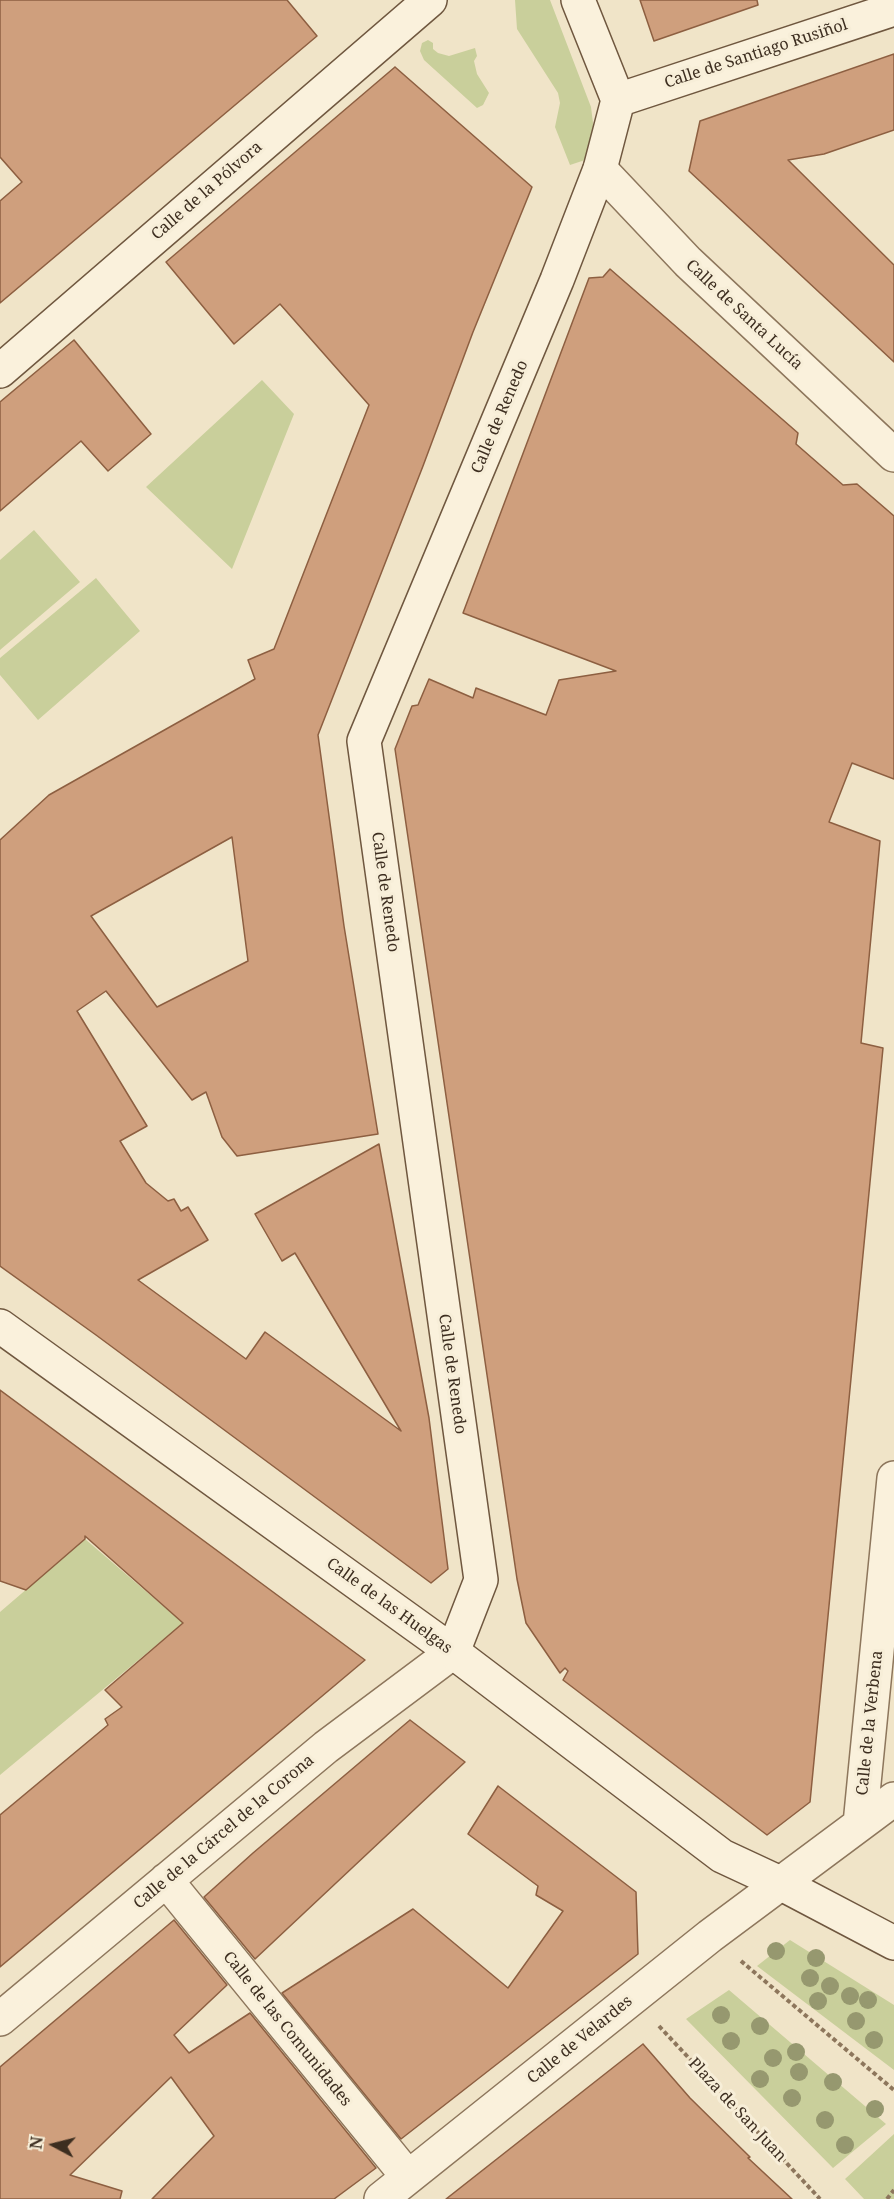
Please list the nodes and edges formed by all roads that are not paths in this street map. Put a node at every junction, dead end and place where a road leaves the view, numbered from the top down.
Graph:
1 (578, 0) edge
2 (416, 4) edge
3 (894, 9) edge
4 (618, 100) junction
5 (600, 169) junction
6 (0, 371) edge
7 (894, 455) edge
8 (0, 1326) edge
9 (894, 1478) edge
10 (453, 1652) junction
11 (894, 1799) edge
12 (860, 1824) junction
13 (166, 1880) junction
14 (780, 1883) junction
15 (894, 1942) edge
16 (0, 2019) edge
17 (408, 2177) junction
18 (381, 2199) edge

1 - 4 street
2 - 6 street, Calle de la Pólvora
3 - 4 street, Calle de Santiago Rusiñol
4 - 5 street, Calle de Renedo
5 - 7 street, Calle de Santa Lucía
5 - 10 street, Calle de Renedo
8 - 10 street, Calle de las Huelgas
9 - 12 street, Calle de la Verbena
10 - 13 street, Calle de la Cárcel de la Corona
10 - 14 street, Calle de las Huelgas
11 - 12 street, Calle de Velardes
12 - 14 street, Calle de Velardes
13 - 16 street, Calle de la Cárcel de la Corona
13 - 17 street, Calle de las Comunidades
14 - 15 street
14 - 17 street, Calle de Velardes
17 - 18 street, Calle de Velardes

